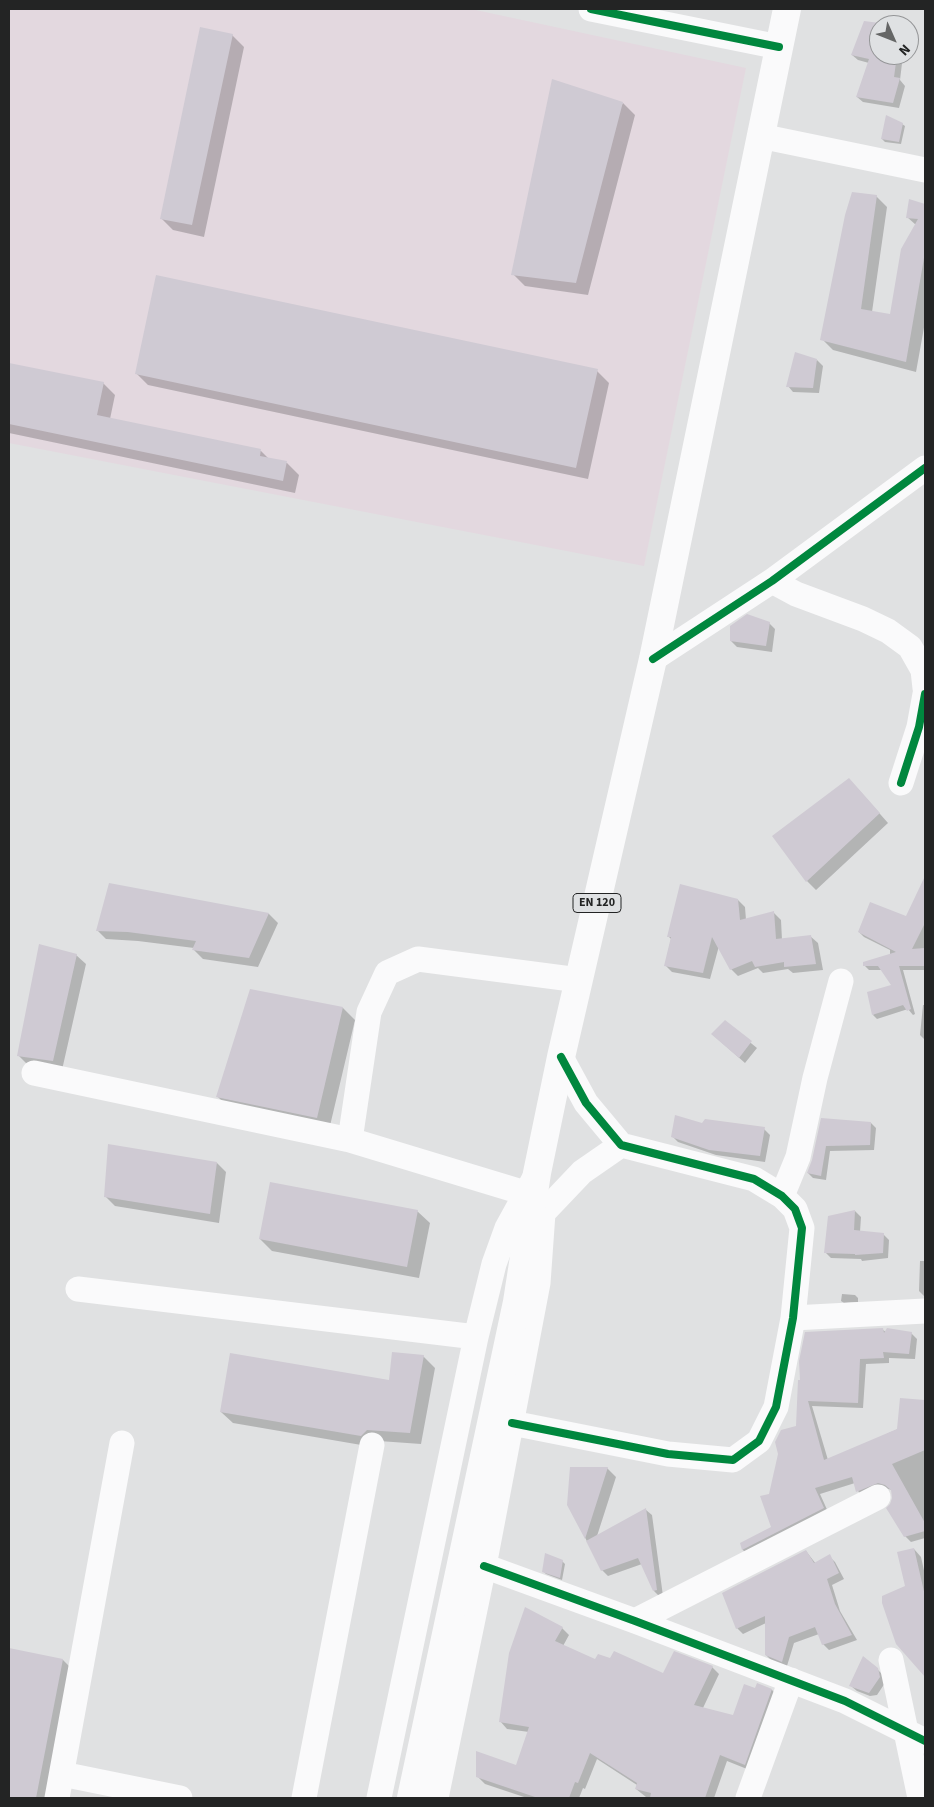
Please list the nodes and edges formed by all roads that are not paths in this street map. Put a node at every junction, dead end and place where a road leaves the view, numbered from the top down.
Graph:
1 (591, 9) edge
2 (787, 9) edge
3 (779, 47) junction
4 (760, 136) junction
5 (925, 170) edge
6 (925, 468) edge
7 (772, 581) junction
8 (653, 659) junction
9 (925, 688) edge
10 (925, 694) edge
11 (901, 783) dead end
12 (579, 980) junction
13 (841, 981) dead end
14 (561, 1057) junction
15 (34, 1073) dead end
16 (350, 1140) junction
17 (621, 1145) junction
18 (531, 1183) junction
19 (782, 1196) junction
20 (543, 1213) junction
21 (78, 1290) dead end
22 (925, 1311) edge
23 (793, 1318) junction
24 (476, 1337) junction
25 (512, 1422) junction
26 (122, 1443) dead end
27 (372, 1445) dead end
28 (878, 1497) dead end
29 (484, 1566) junction
30 (635, 1621) junction
31 (891, 1660) dead end
32 (791, 1680) junction
33 (916, 1737) edge
34 (60, 1786) edge
35 (180, 1798) edge
36 (304, 1798) edge
37 (379, 1798) edge
38 (411, 1798) edge
39 (436, 1798) edge
40 (748, 1798) edge
41 (920, 1798) edge

1 - 3 street
2 - 3 main road, EN 120
3 - 4 main road, EN 120
4 - 5 street
4 - 8 main road, EN 120
6 - 7 street
7 - 8 street
7 - 9 street
8 - 12 main road, EN 120
10 - 11 street
12 - 14 main road, EN 120
12 - 16 street
13 - 19 street
14 - 17 street
14 - 18 main road, EN 120
15 - 16 street
16 - 18 street
17 - 19 street
17 - 20 street
18 - 20 street
18 - 24 street
18 - 38 main road, EN 120
19 - 23 street
20 - 25 street
21 - 24 street
22 - 23 street
23 - 25 street
24 - 37 street
25 - 29 street
26 - 34 street
27 - 36 street
28 - 30 street
29 - 30 street
29 - 39 street
30 - 32 street
31 - 33 street
32 - 33 street
32 - 40 street
33 - 41 street
34 - 35 street

